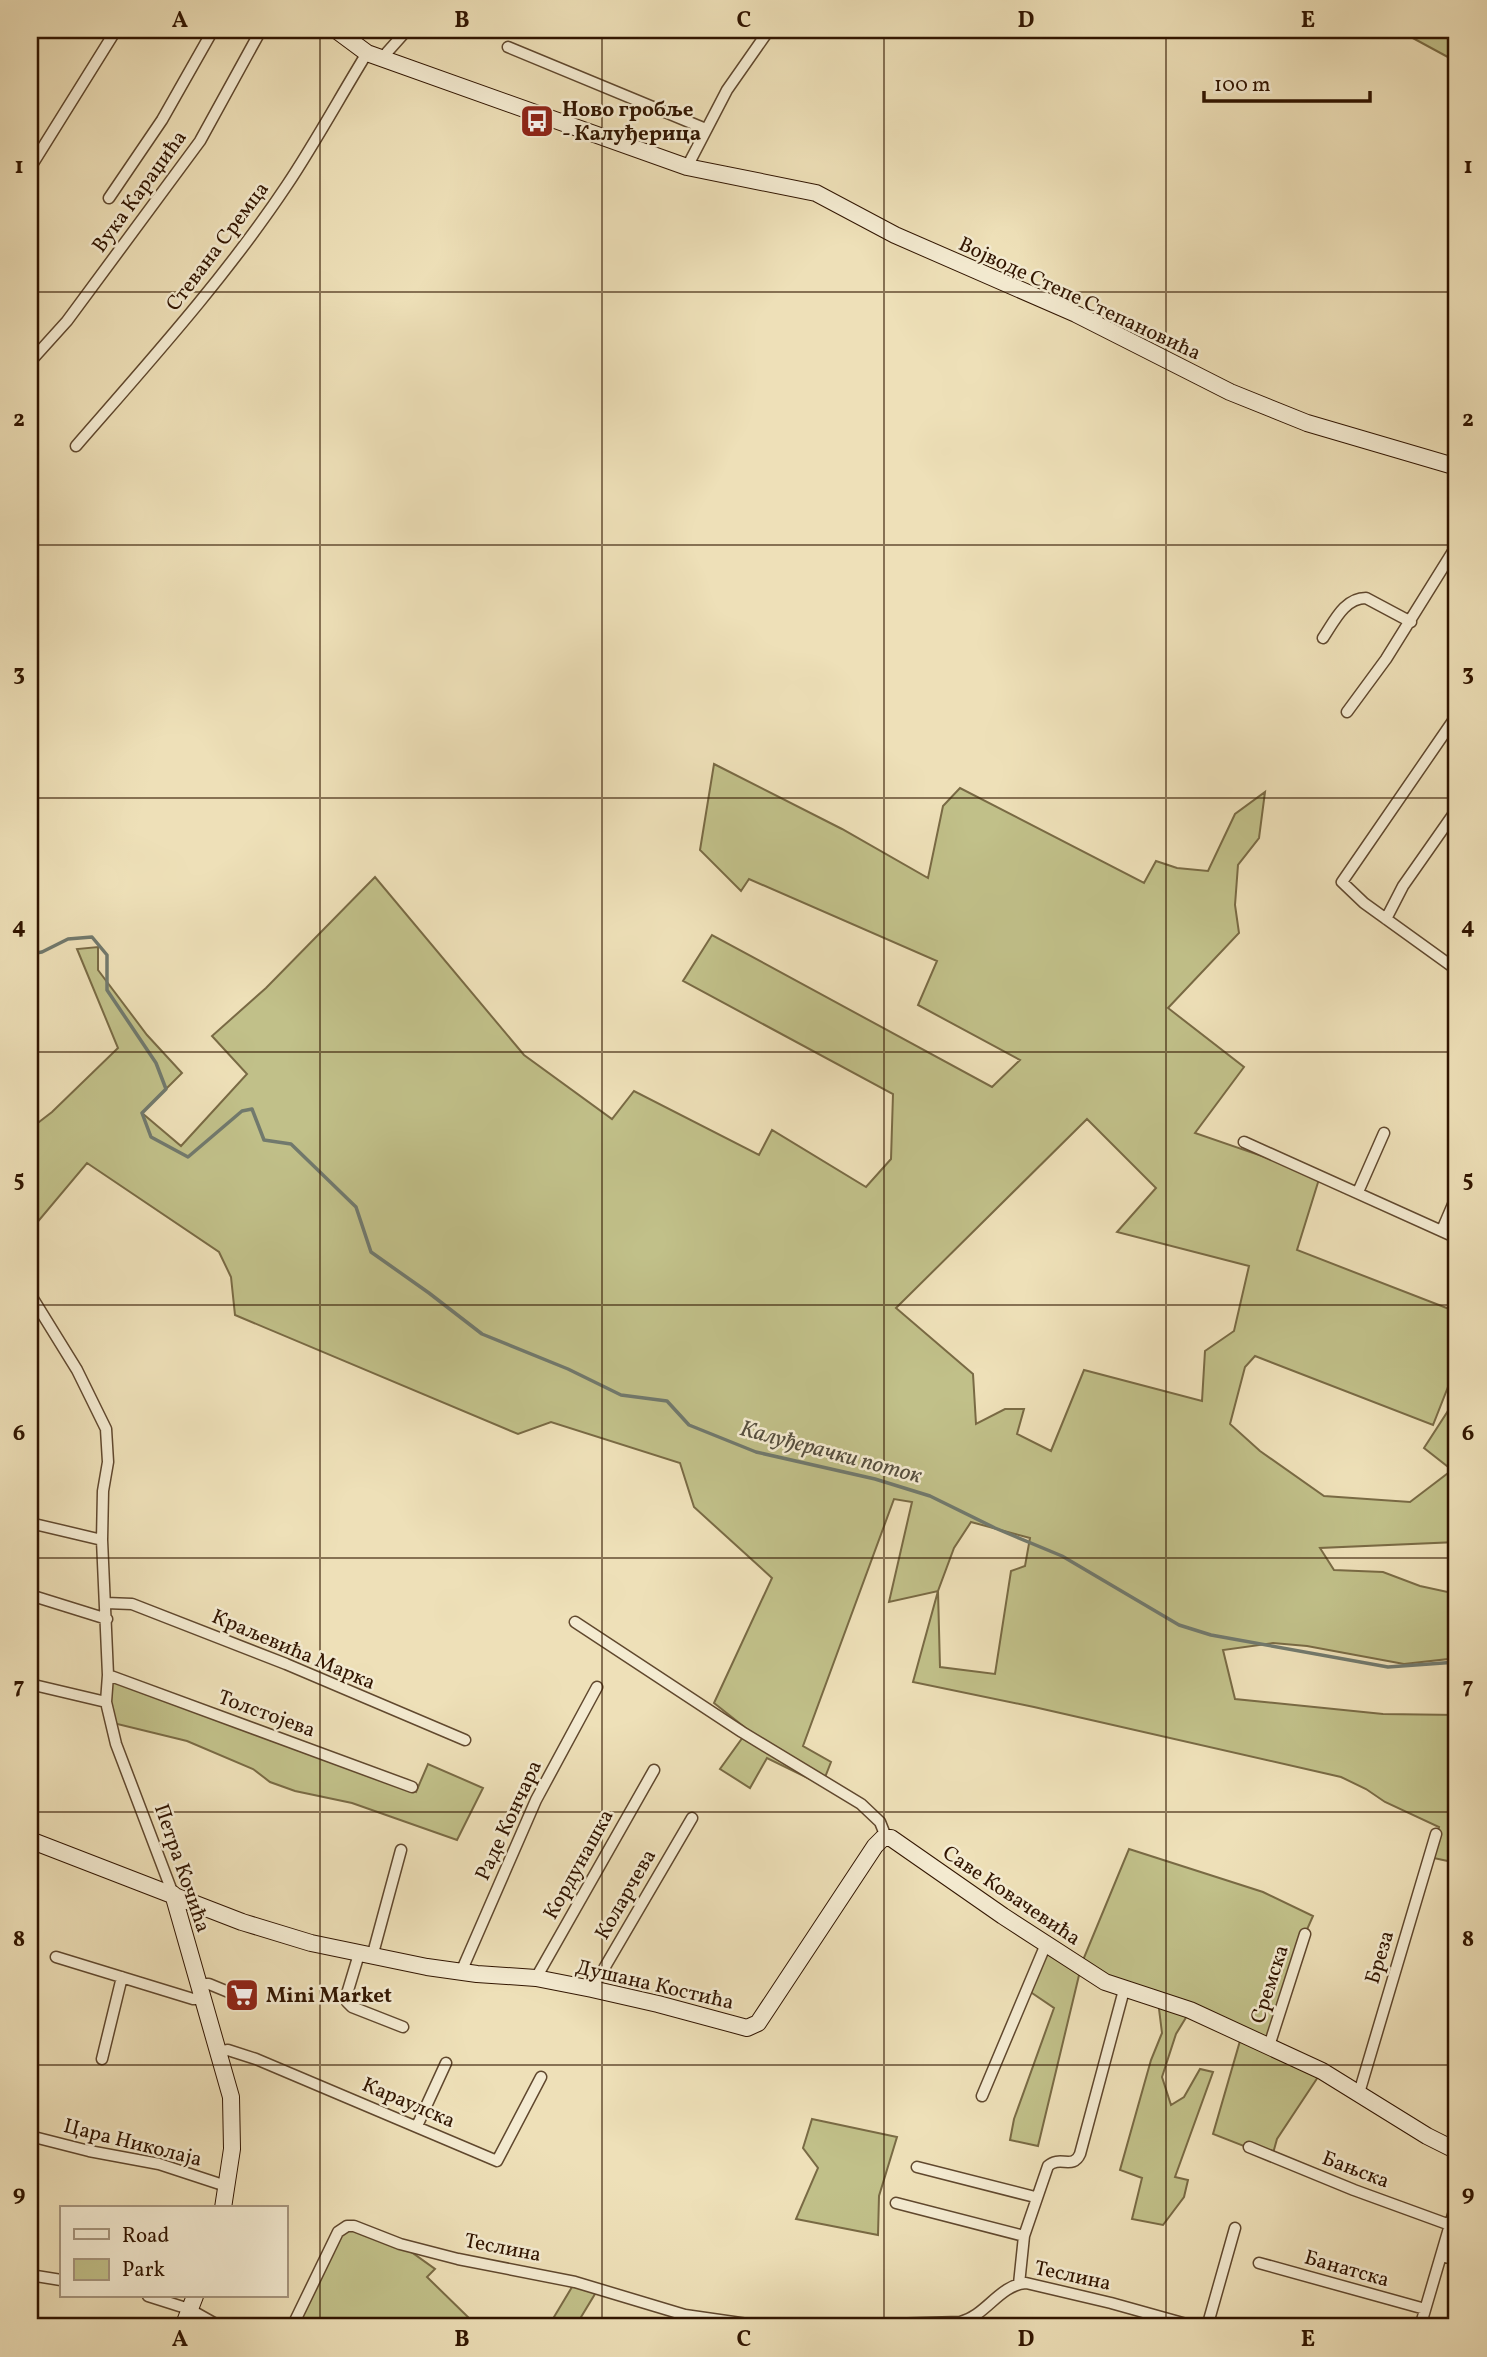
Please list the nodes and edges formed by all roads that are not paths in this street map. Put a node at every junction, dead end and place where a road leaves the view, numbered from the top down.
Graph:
1 (116, 30) edge
2 (213, 30) edge
3 (261, 30) edge
4 (336, 30) edge
5 (407, 30) edge
6 (769, 30) edge
7 (508, 47) dead end
8 (374, 56) junction
9 (706, 130) junction
10 (687, 167) junction
11 (30, 168) edge
12 (109, 198) dead end
13 (30, 362) edge
14 (76, 446) dead end
15 (1457, 467) edge
16 (1457, 545) edge
17 (1411, 622) junction
18 (1322, 638) dead end
19 (1347, 712) dead end
20 (1457, 715) edge
21 (1457, 810) edge
22 (1386, 919) junction
23 (1457, 970) edge
24 (1384, 1133) dead end
25 (1244, 1142) dead end
26 (1358, 1192) junction
27 (1457, 1195) edge
28 (1442, 1230) junction
29 (1457, 1238) edge
30 (30, 1294) edge
31 (30, 1523) edge
32 (102, 1540) junction
33 (30, 1595) edge
34 (106, 1603) junction
35 (107, 1619) junction
36 (575, 1622) dead end
37 (108, 1675) junction
38 (34, 1685) dead end
39 (597, 1687) dead end
40 (106, 1702) junction
41 (466, 1740) dead end
42 (654, 1770) dead end
43 (412, 1787) dead end
44 (692, 1818) dead end
45 (1436, 1834) dead end
46 (886, 1837) junction
47 (30, 1840) edge
48 (401, 1850) dead end
49 (173, 1894) junction
50 (1305, 1934) dead end
51 (1046, 1944) junction
52 (366, 1956) junction
53 (56, 1957) dead end
54 (461, 1972) junction
55 (122, 1978) junction
56 (536, 1979) junction
57 (592, 1989) junction
58 (1124, 1990) junction
59 (200, 1991) junction
60 (243, 1998) dead end
61 (403, 2027) dead end
62 (1269, 2046) junction
63 (218, 2052) junction
64 (102, 2059) dead end
65 (446, 2063) dead end
66 (541, 2077) dead end
67 (1359, 2093) junction
68 (982, 2096) dead end
69 (417, 2126) junction
70 (30, 2136) edge
71 (1249, 2147) dead end
72 (1457, 2151) edge
73 (917, 2166) dead end
74 (226, 2186) junction
75 (1035, 2197) junction
76 (1457, 2201) edge
77 (896, 2203) dead end
78 (223, 2206) edge
79 (1450, 2224) junction
80 (1235, 2228) dead end
81 (1024, 2236) junction
82 (1441, 2256) junction
83 (1457, 2260) edge
84 (1259, 2263) dead end
85 (30, 2276) edge
86 (60, 2280) edge
87 (1019, 2284) junction
88 (163, 2298) edge
89 (192, 2302) edge
90 (1425, 2309) junction
91 (685, 2315) junction
92 (978, 2315) junction
93 (183, 2327) edge
94 (221, 2327) edge
95 (292, 2327) edge
96 (680, 2327) edge
97 (768, 2327) edge
98 (782, 2327) edge
99 (984, 2327) edge
100 (1197, 2327) edge
101 (1207, 2327) edge
102 (1420, 2327) edge

1 - 11 street
2 - 12 street
3 - 13 street, Вука Караџића
4 - 8 street, Војводе Степе Степановића
5 - 8 street, Стевана Сремца
6 - 9 street
7 - 9 street
8 - 10 street, Војводе Степе Степановића
8 - 14 street, Стевана Сремца
9 - 10 street
10 - 15 street, Војводе Степе Степановића
16 - 17 street
17 - 18 street
17 - 19 street
20 - 22 street
21 - 22 street
22 - 23 street
24 - 26 street
25 - 26 street
26 - 28 street
27 - 28 street
28 - 29 street
30 - 32 street, Петра Кочића
31 - 32 street
32 - 34 street, Петра Кочића
33 - 35 street
34 - 35 street, Петра Кочића
34 - 41 street, Краљевића Марка
35 - 37 street, Петра Кочића
36 - 46 street, Саве Ковачевића
37 - 40 street, Петра Кочића
37 - 43 street, Толстојева
38 - 40 street
39 - 54 street, Раде Кончара
40 - 49 street, Петра Кочића
42 - 56 street, Кордунашка
44 - 57 street, Коларчева
45 - 67 street, Бреза
46 - 51 street, Саве Ковачевића
46 - 57 street, Душана Костића
47 - 49 street, Душана Костића
48 - 52 street
49 - 52 street, Душана Костића
49 - 59 street, Петра Кочића
50 - 62 street, Сремска
51 - 58 street, Саве Ковачевића
51 - 68 street
52 - 54 street, Душана Костића
52 - 61 street
53 - 55 street
54 - 56 street, Душана Костића
55 - 59 street
55 - 64 street
56 - 57 street, Душана Костића
58 - 62 street, Саве Ковачевића
58 - 75 street
59 - 60 street
59 - 63 street, Петра Кочића
62 - 67 street, Саве Ковачевића
63 - 69 street, Караулска
63 - 74 street, Петра Кочића
65 - 69 street
66 - 69 street, Караулска
67 - 72 street, Саве Ковачевића
70 - 74 street, Цара Николаја
71 - 79 street, Бањска
73 - 75 street
74 - 78 street, Петра Кочића
75 - 81 street
76 - 79 street
77 - 81 street
79 - 82 street
80 - 101 street
81 - 87 street
82 - 83 street
82 - 90 street
84 - 90 street, Банатска
85 - 86 street
87 - 92 street, Теслина
87 - 100 street, Теслина
88 - 89 street
89 - 93 street
89 - 94 street
90 - 102 street
91 - 95 street, Теслина
91 - 96 street
91 - 97 street, Теслина
92 - 98 street, Теслина
92 - 99 street

